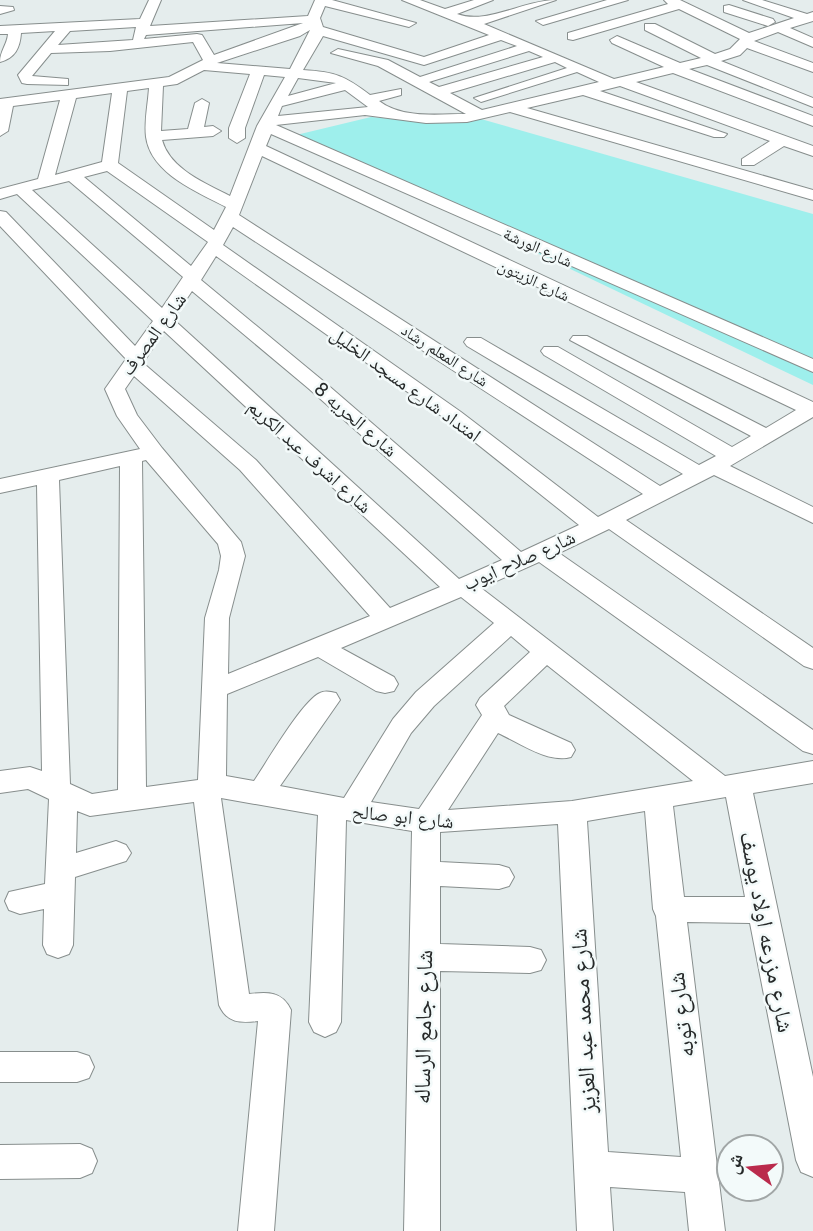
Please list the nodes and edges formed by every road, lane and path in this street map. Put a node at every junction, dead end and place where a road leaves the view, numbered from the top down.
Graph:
1 (155, 0) edge
2 (488, 0) edge
3 (550, 0) edge
4 (619, 0) edge
5 (749, 0) edge
6 (414, 1) edge
7 (704, 3) dead end
8 (679, 8) edge
9 (729, 9) dead end
10 (447, 13) junction
11 (812, 17) edge
12 (543, 21) dead end
13 (251, 23) junction
14 (409, 23) dead end
15 (473, 23) junction
16 (66, 27) junction
17 (365, 27) dead end
18 (650, 27) dead end
19 (779, 27) junction
20 (15, 29) junction
21 (0, 30) edge
22 (308, 34) edge
23 (502, 35) junction
24 (573, 36) dead end
25 (140, 39) junction
26 (617, 40) dead end
27 (267, 42) junction
28 (744, 42) junction
29 (813, 43) edge
30 (530, 46) junction
31 (83, 47) junction
32 (50, 49) junction
33 (227, 55) junction
34 (0, 58) edge
35 (555, 58) junction
36 (712, 60) junction
37 (205, 64) junction
38 (342, 64) dead end
39 (76, 66) dead end
40 (161, 67) dead end
41 (578, 68) junction
42 (813, 68) edge
43 (259, 69) junction
44 (676, 73) junction
45 (107, 74) dead end
46 (324, 75) junction
47 (416, 81) junction
48 (88, 82) junction
49 (616, 82) junction
50 (354, 83) junction
51 (156, 84) junction
52 (113, 90) junction
53 (583, 90) junction
54 (396, 92) dead end
55 (438, 92) junction
56 (650, 92) junction
57 (69, 95) junction
58 (481, 98) dead end
59 (368, 100) junction
60 (4, 103) edge
61 (202, 103) dead end
62 (276, 103) junction
63 (532, 103) junction
64 (813, 103) edge
65 (509, 108) junction
66 (384, 112) junction
67 (481, 115) junction
68 (813, 121) edge
69 (266, 124) junction
70 (0, 131) edge
71 (213, 131) dead end
72 (195, 133) junction
73 (154, 136) junction
74 (236, 138) dead end
75 (773, 141) junction
76 (258, 148) junction
77 (813, 151) edge
78 (748, 162) junction
79 (110, 165) junction
80 (72, 175) junction
81 (813, 180) edge
82 (45, 182) junction
83 (21, 189) junction
84 (0, 194) edge
85 (813, 195) edge
86 (233, 211) junction
87 (0, 216) edge
88 (216, 243) junction
89 (193, 279) junction
90 (164, 322) junction
91 (580, 340) dead end
92 (474, 342) dead end
93 (551, 351) dead end
94 (134, 361) junction
95 (813, 366) edge
96 (812, 409) edge
97 (766, 436) junction
98 (143, 455) junction
99 (714, 465) junction
100 (48, 476) junction
101 (0, 486) edge
102 (659, 495) junction
103 (813, 516) edge
104 (602, 522) junction
105 (529, 556) junction
106 (459, 587) junction
107 (386, 618) junction
108 (510, 623) junction
109 (318, 646) junction
110 (546, 652) junction
111 (813, 660) edge
112 (385, 684) dead end
113 (215, 689) junction
114 (327, 700) dead end
115 (493, 719) junction
116 (813, 744) edge
117 (561, 750) dead end
118 (813, 772) edge
119 (0, 782) edge
120 (729, 787) junction
121 (209, 788) junction
122 (60, 792) junction
123 (261, 793) junction
124 (658, 798) junction
125 (132, 800) junction
126 (342, 809) junction
127 (572, 812) junction
128 (426, 822) junction
129 (116, 853) dead end
130 (426, 873) junction
131 (499, 877) dead end
132 (60, 881) junction
133 (20, 901) dead end
134 (668, 909) junction
135 (764, 910) junction
136 (58, 945) dead end
137 (424, 957) junction
138 (530, 960) dead end
139 (325, 1023) dead end
140 (0, 1067) edge
141 (77, 1068) dead end
142 (813, 1160) edge
143 (80, 1161) dead end
144 (0, 1163) edge
145 (592, 1168) junction
146 (700, 1177) junction
147 (256, 1231) edge
148 (422, 1231) edge
149 (595, 1231) edge
150 (707, 1231) edge

1 - 25 street
2 - 10 street
3 - 15 street
4 - 12 street
5 - 11 street
6 - 10 street
7 - 8 street
8 - 24 street
8 - 28 street
9 - 19 street
10 - 15 street
11 - 19 street
13 - 22 street
13 - 25 street
13 - 27 street
14 - 22 street
15 - 23 street
16 - 20 street
16 - 25 street
16 - 32 street
17 - 22 street
18 - 36 street
19 - 28 street
19 - 29 street
20 - 21 street
20 - 34 street
22 - 23 street
22 - 27 street
22 - 33 street
22 - 43 street
22 - 46 street
22 - 47 street
22 - 62 street, شارع المصرف
23 - 30 street
25 - 31 street
25 - 37 street
26 - 44 street
27 - 33 street
28 - 36 street
28 - 42 street
30 - 35 street
30 - 47 street
31 - 32 street
31 - 39 street
32 - 48 street
33 - 37 street
35 - 41 street
35 - 55 street
36 - 44 street
36 - 64 street
37 - 40 street
37 - 43 street
37 - 51 street
38 - 46 street
41 - 49 street
41 - 58 street
43 - 74 street
44 - 49 street
44 - 56 street
44 - 68 street
45 - 48 street
46 - 50 street
47 - 55 street
48 - 52 street
49 - 53 street
49 - 56 street
50 - 59 street
50 - 62 street
51 - 52 street
51 - 73 street
52 - 57 street
52 - 79 street
53 - 63 street
53 - 75 street
54 - 59 street
55 - 67 street
56 - 75 street
57 - 60 street
57 - 82 street
59 - 66 street
60 - 70 street
61 - 72 street
62 - 69 street, شارع المصرف
63 - 65 street
63 - 78 street
65 - 67 street
65 - 85 street
66 - 67 street
66 - 69 street
69 - 76 street, شارع المصرف
69 - 95 street, شارع الورشة
71 - 72 street
72 - 73 street
73 - 86 street, شارع المعلم رشاد
75 - 77 street
75 - 78 street
76 - 86 street, شارع المصرف
76 - 96 street, شارع الزيتون
78 - 81 street
79 - 80 street
79 - 88 street, امتداد شارع مسجد الخليل
80 - 82 street
80 - 89 street, شارع الحريه 8
82 - 83 street
83 - 84 street
83 - 90 street, شارع اشرف عبد الكريم
86 - 88 street, شارع المصرف
86 - 102 street, شارع المعلم رشاد
87 - 94 street
88 - 89 street, شارع المصرف
88 - 104 street, امتداد شارع مسجد الخليل
89 - 90 street, شارع المصرف
89 - 105 street, شارع الحريه 8
90 - 94 street, شارع المصرف
90 - 106 street, شارع اشرف عبد الكريم
91 - 97 street
92 - 99 street
93 - 99 street
94 - 98 street, شارع المصرف
94 - 107 street
96 - 97 street, شارع صلاح ايوب
97 - 99 street, شارع صلاح ايوب
98 - 100 street
98 - 113 street, شارع المصرف
98 - 125 street
99 - 102 street, شارع صلاح ايوب
99 - 103 street
100 - 101 street
100 - 122 street
102 - 104 street, شارع صلاح ايوب
104 - 105 street, شارع صلاح ايوب
104 - 111 street, امتداد شارع مسجد الخليل
105 - 106 street, شارع صلاح ايوب
105 - 116 street, شارع الحريه 8
106 - 107 street, شارع صلاح ايوب
106 - 108 street, شارع اشرف عبد الكريم
107 - 109 street, شارع صلاح ايوب
108 - 110 street, شارع اشرف عبد الكريم
108 - 126 street
109 - 112 street
109 - 113 street, شارع صلاح ايوب
110 - 115 street
110 - 120 street, شارع اشرف عبد الكريم
113 - 121 street, شارع المصرف
114 - 123 street
115 - 117 street
115 - 128 street
118 - 120 street, شارع ابو صالح
119 - 122 street, شارع ابو صالح
120 - 124 street, شارع ابو صالح
120 - 135 street, شارع مزرعه اولاد يوسف
121 - 123 street, شارع ابو صالح
121 - 125 street, شارع ابو صالح
121 - 147 street, شارع المصرف
122 - 125 street, شارع ابو صالح
122 - 132 street
123 - 126 street, شارع ابو صالح
124 - 127 street, شارع ابو صالح
124 - 134 street, شارع توبه
126 - 128 street, شارع ابو صالح
126 - 139 street
127 - 128 street, شارع ابو صالح
127 - 145 street, شارع محمد عبد العزيز
128 - 130 street, شارع جامع الرساله
129 - 132 street
130 - 131 street
130 - 137 street, شارع جامع الرساله
132 - 133 street
132 - 136 street
134 - 135 street
134 - 146 street, شارع توبه
135 - 142 street, شارع مزرعه اولاد يوسف
137 - 138 street
137 - 148 street, شارع جامع الرساله
140 - 141 street
143 - 144 street
145 - 146 street
145 - 149 street, شارع محمد عبد العزيز
146 - 150 street, شارع توبه

